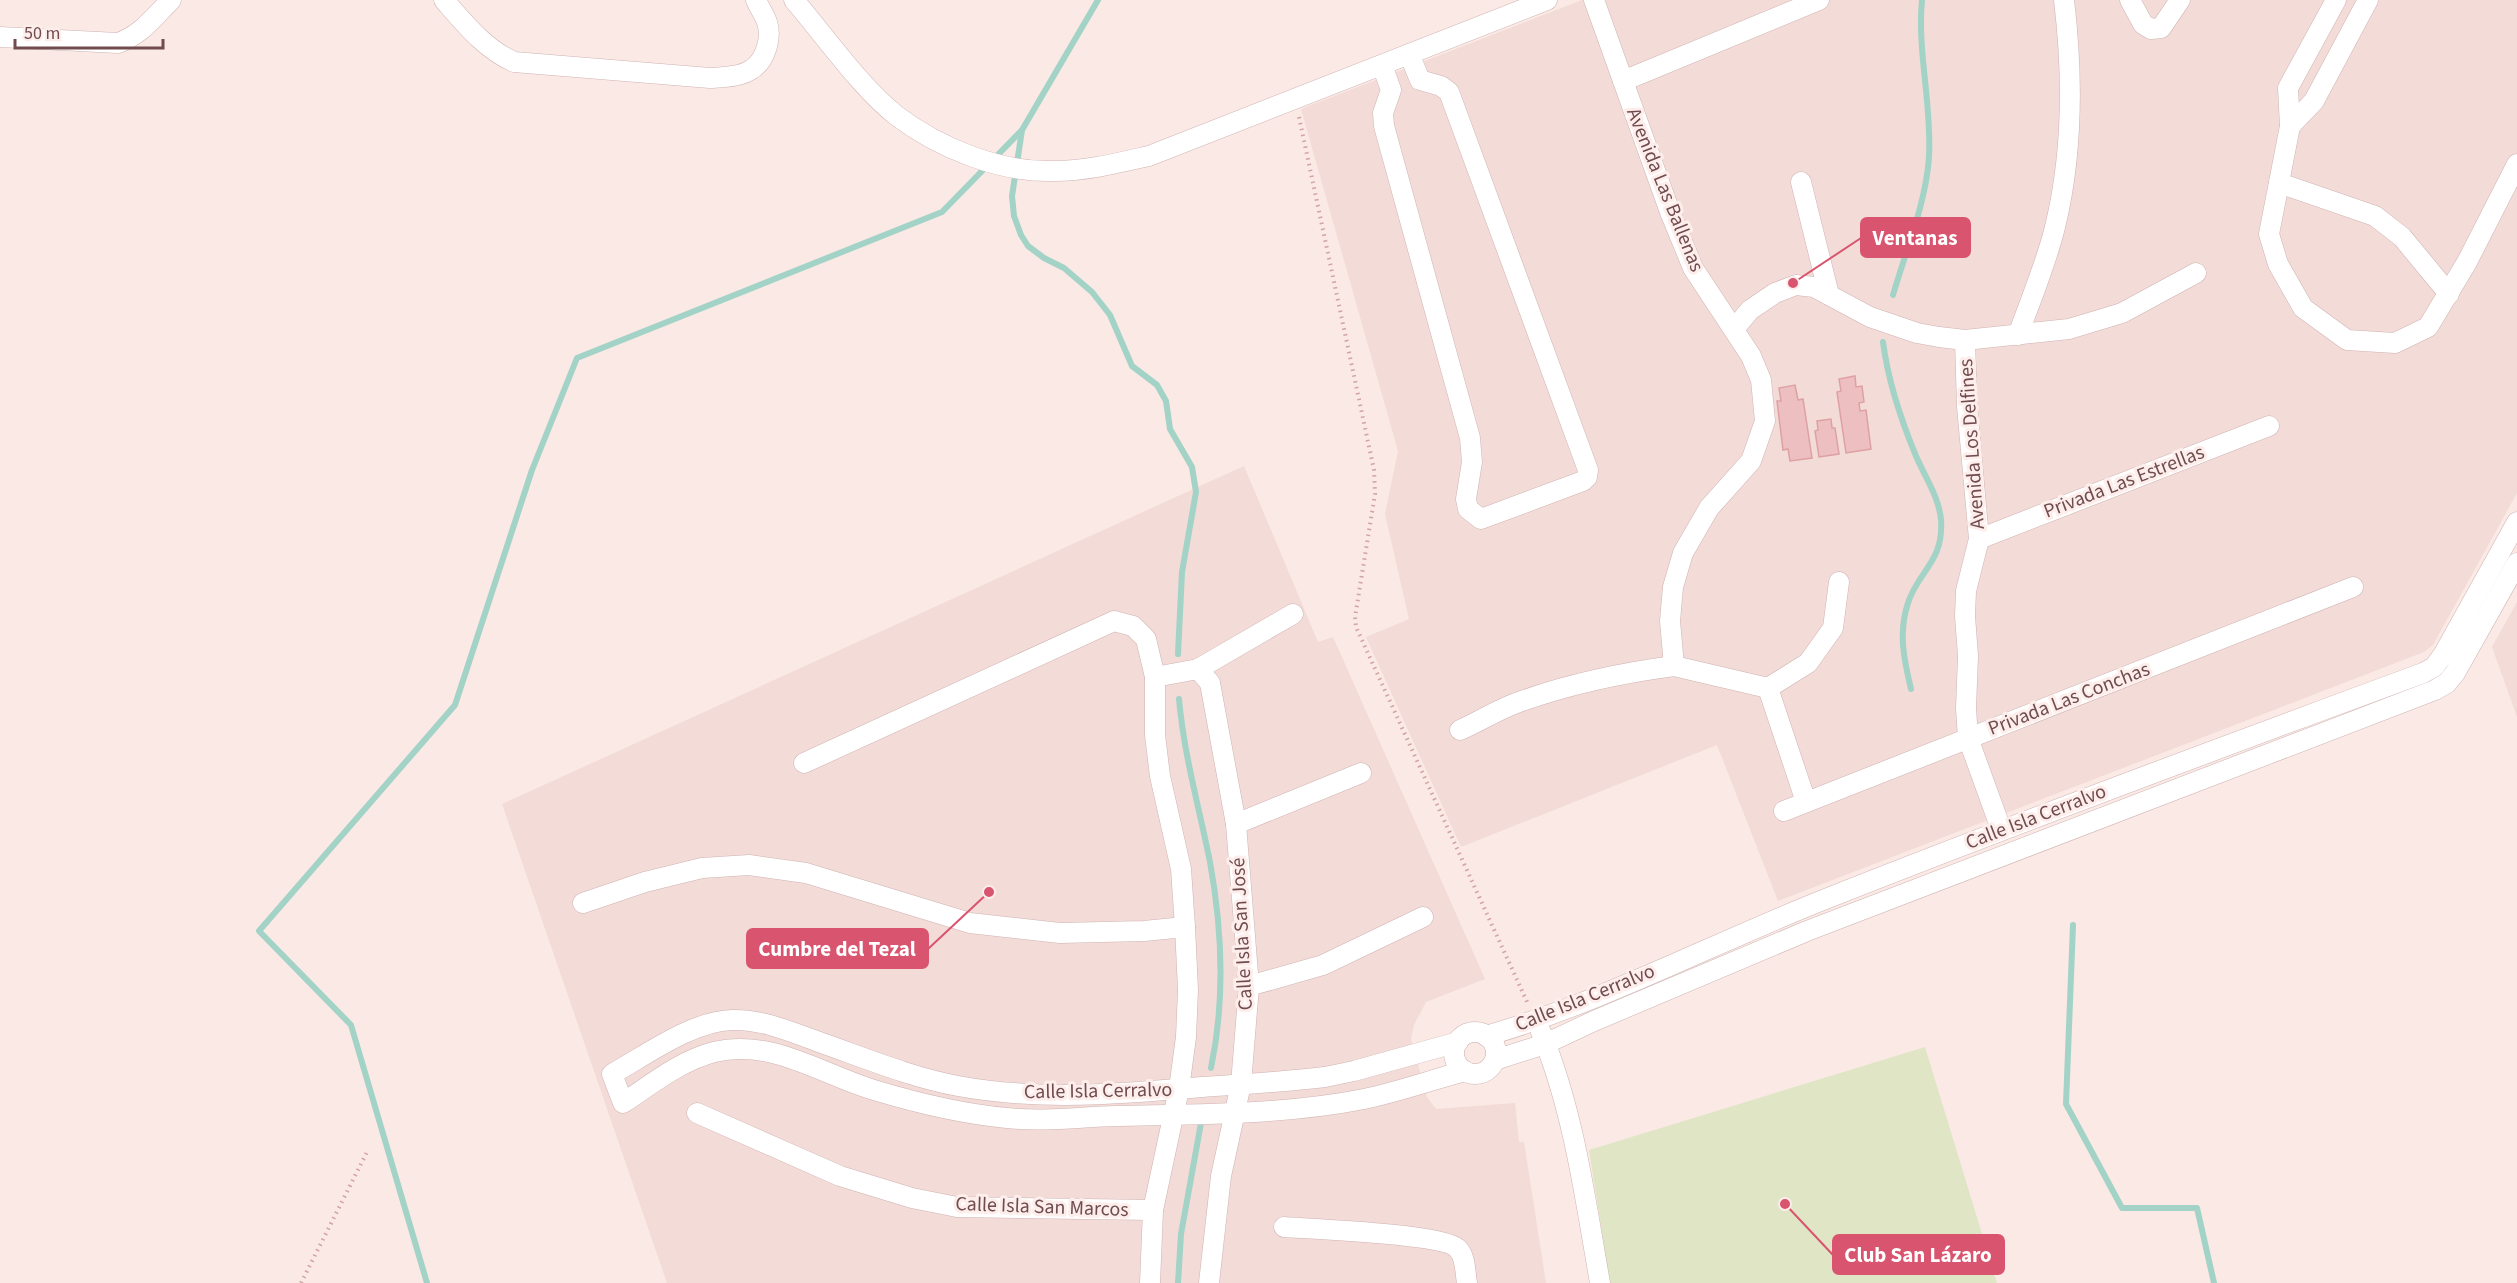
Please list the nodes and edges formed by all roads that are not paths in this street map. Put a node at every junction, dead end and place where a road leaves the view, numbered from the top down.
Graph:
1 (171, 0) edge
2 (444, 0) edge
3 (756, 0) edge
4 (794, 0) edge
5 (1547, 0) edge
6 (1594, 0) edge
7 (1819, 0) edge
8 (2064, 0) edge
9 (2130, 0) edge
10 (2181, 0) edge
11 (2336, 0) edge
12 (2368, 0) edge
13 (0, 37) edge
14 (1409, 54) junction
15 (1382, 65) junction
16 (1623, 81) junction
17 (2290, 126) junction
18 (2517, 164) edge
19 (1801, 182) dead end
20 (2279, 183) junction
21 (2196, 273) dead end
22 (2449, 294) junction
23 (1829, 295) junction
24 (1734, 328) junction
25 (2018, 335) junction
26 (1965, 339) junction
27 (2269, 426) dead end
28 (2517, 522) edge
29 (1979, 538) junction
30 (2517, 563) edge
31 (1839, 582) dead end
32 (2353, 587) dead end
33 (1293, 614) dead end
34 (1674, 666) junction
35 (1198, 669) junction
36 (1155, 677) junction
37 (1768, 688) junction
38 (1460, 730) dead end
39 (1968, 738) junction
40 (804, 763) dead end
41 (1361, 773) dead end
42 (1806, 802) junction
43 (1784, 811) dead end
44 (1236, 824) junction
45 (2001, 829) junction
46 (584, 903) dead end
47 (1423, 916) dead end
48 (1185, 927) junction
49 (1249, 986) junction
50 (1536, 1021) junction
51 (1486, 1036) junction
52 (1458, 1042) junction
53 (1545, 1044) junction
54 (1495, 1060) junction
55 (1465, 1071) junction
56 (1241, 1084) junction
57 (1179, 1089) junction
58 (1237, 1111) junction
59 (697, 1113) dead end
60 (1173, 1117) junction
61 (1153, 1210) junction
62 (1284, 1227) dead end
63 (1150, 1283) edge
64 (1209, 1283) edge
65 (1467, 1283) edge
66 (1600, 1283) edge

1 - 13 street
2 - 3 street
4 - 15 street
5 - 14 street
6 - 16 street, Avenida Las Ballenas
7 - 16 street
8 - 25 street
9 - 10 street
11 - 17 street
12 - 17 street
14 - 15 street
14 - 15 street
16 - 24 street, Avenida Las Ballenas
17 - 20 street
18 - 22 street
19 - 23 street
20 - 22 street
20 - 22 street
21 - 25 street
23 - 24 street
23 - 26 street
24 - 34 street, Avenida Las Ballenas
25 - 26 street
26 - 29 street, Avenida Los Delfines
27 - 29 street, Privada Las Estrellas
28 - 45 street, Calle Isla Cerralvo
29 - 39 street, Avenida Los Delfines
30 - 53 street, Calle Isla Cerralvo
31 - 37 street
32 - 39 street, Privada Las Conchas
33 - 35 street
34 - 37 street
34 - 38 street
35 - 36 street
35 - 44 street, Calle Isla San José
36 - 40 street
36 - 48 street
37 - 42 street
39 - 42 street, Privada Las Conchas
39 - 45 street, Avenida Los Delfines
41 - 44 street
42 - 43 street, Privada Las Conchas
44 - 49 street, Calle Isla San José
45 - 50 street, Calle Isla Cerralvo
46 - 48 street
47 - 49 street
48 - 57 street
49 - 56 street, Calle Isla San José
50 - 51 street, Calle Isla Cerralvo
50 - 53 street
51 - 52 street
51 - 54 street
52 - 55 street
52 - 56 street, Calle Isla Cerralvo
53 - 54 street, Calle Isla Cerralvo
53 - 66 street
54 - 55 street
55 - 58 street, Calle Isla Cerralvo
56 - 57 street, Calle Isla Cerralvo
56 - 58 street, Calle Isla San José
57 - 60 street
57 - 60 street, Calle Isla Cerralvo
58 - 60 street, Calle Isla Cerralvo
58 - 64 street, Calle Isla San José
59 - 61 street, Calle Isla San Marcos
60 - 61 street
61 - 63 street
62 - 65 street

